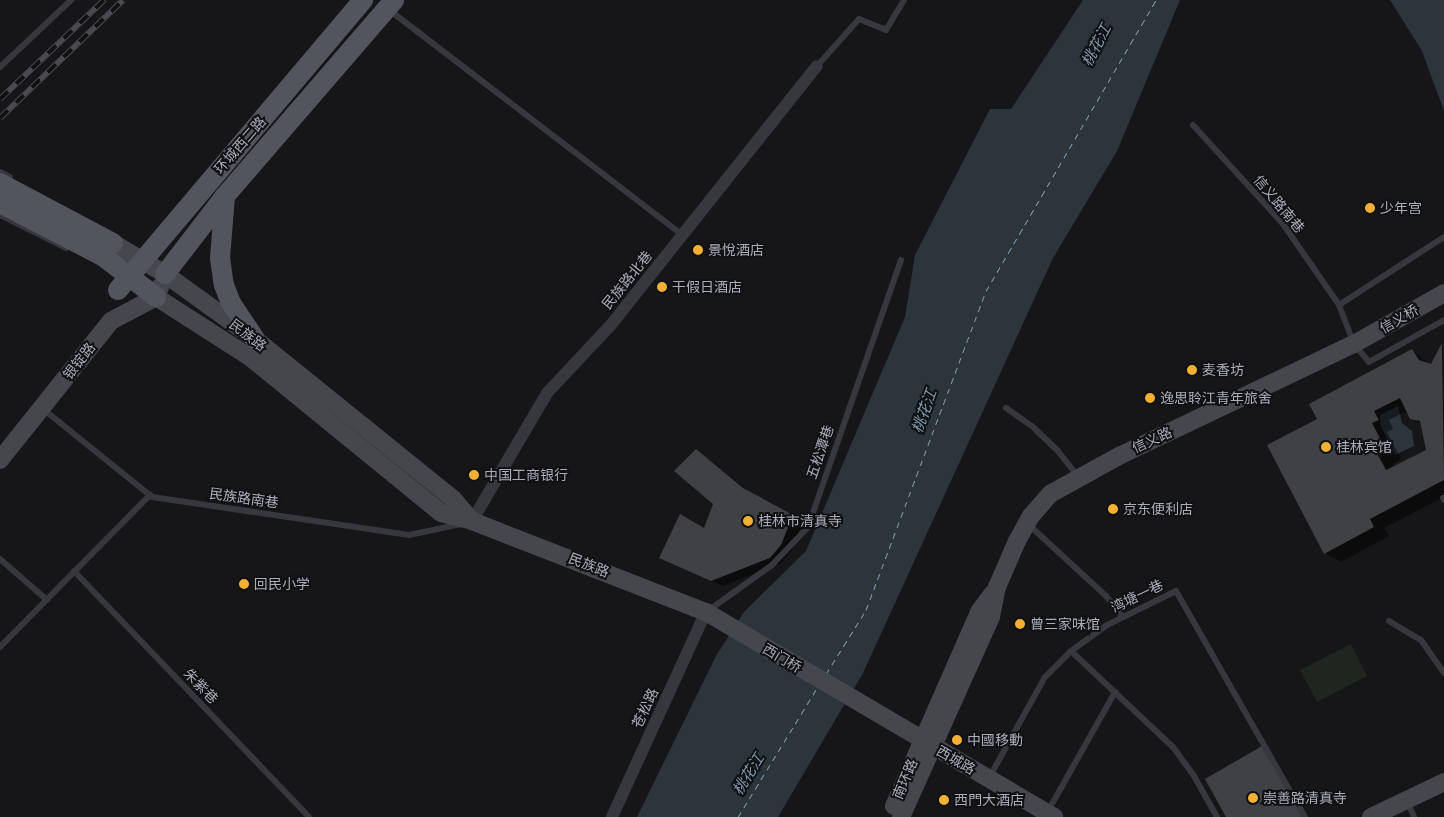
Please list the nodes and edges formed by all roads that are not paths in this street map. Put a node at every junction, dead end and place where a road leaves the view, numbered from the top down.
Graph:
1 (71, 0) edge
2 (363, 0) edge
3 (904, 0) edge
4 (391, 4) edge
5 (817, 66) joint
6 (0, 67) edge
7 (1193, 125) dead end
8 (0, 172) edge
9 (8, 182) edge
10 (225, 196) junction
11 (0, 203) edge
12 (0, 215) edge
13 (83, 217) dead end
14 (682, 235) junction
15 (1444, 237) edge
16 (109, 250) junction
17 (73, 252) dead end
18 (81, 256) dead end
19 (141, 260) junction
20 (901, 260) dead end
21 (165, 274) junction
22 (124, 283) junction
23 (1444, 293) edge
24 (156, 297) junction
25 (1339, 306) junction
26 (1444, 320) edge
27 (111, 321) junction
28 (255, 339) junction
29 (1354, 344) junction
30 (42, 408) junction
31 (1006, 408) dead end
32 (0, 460) edge
33 (1078, 477) junction
34 (150, 496) junction
35 (472, 521) junction
36 (1027, 523) junction
37 (0, 559) edge
38 (74, 572) junction
39 (47, 600) junction
40 (706, 612) junction
41 (1122, 616) junction
42 (1389, 622) dead end
43 (0, 647) edge
44 (1071, 651) junction
45 (1444, 673) edge
46 (1115, 692) junction
47 (858, 704) joint
48 (928, 745) junction
49 (989, 779) junction
50 (1444, 782) edge
51 (1406, 800) junction
52 (1050, 815) edge
53 (309, 817) edge
54 (612, 817) edge
55 (890, 817) edge
56 (901, 817) edge
57 (1217, 817) edge
58 (1305, 817) edge
59 (1370, 817) edge
60 (1414, 817) edge

1 - 6 lane
2 - 19 main road, 环城西二路
3 - 5 lane
4 - 10 main road, 环城西二路
4 - 14 lane
5 - 14 street, 民族路北巷
7 - 25 lane, 信义路南巷
8 - 9 lane
9 - 16 main road, 民族路
10 - 21 main road, 环城西二路
10 - 28 main road
11 - 16 main road, 民族路
12 - 17 lane
13 - 16 lane
14 - 35 street, 民族路北巷
15 - 25 lane
16 - 18 lane
16 - 19 main road, 民族路
16 - 22 main road, 民族路
19 - 21 main road, 民族路
19 - 22 main road, 环城西二路
20 - 40 lane, 五松潭巷
21 - 24 main road
21 - 28 main road, 民族路
22 - 24 main road, 民族路
22 - 27 main road
23 - 29 main road, 信义桥
24 - 27 main road, 银锭路
24 - 35 main road, 民族路
25 - 29 lane, 信义路南巷
26 - 29 lane
27 - 30 main road, 银锭路
28 - 35 main road, 民族路
29 - 33 main road, 信义路
30 - 32 main road, 银锭路
30 - 34 lane
31 - 33 lane
33 - 36 main road, 信义路
34 - 35 lane, 民族路南巷
34 - 38 lane
35 - 40 main road, 民族路
36 - 41 lane
36 - 48 main road, 信义路
37 - 39 lane
38 - 39 lane
38 - 53 lane, 朱紫巷
39 - 43 lane
40 - 47 main road, 西门桥
40 - 54 street, 苍松路
41 - 44 lane, 湾塘一巷
41 - 58 lane, 湾塘一巷
42 - 45 lane
44 - 46 lane
44 - 49 lane, 湾塘一巷
46 - 52 lane
46 - 57 lane
47 - 48 main road, 西城路
48 - 49 main road, 西城路
48 - 55 main road, 南环路
48 - 56 main road, 南环路
49 - 52 main road, 西城路
50 - 51 main road
51 - 59 main road
51 - 60 lane

